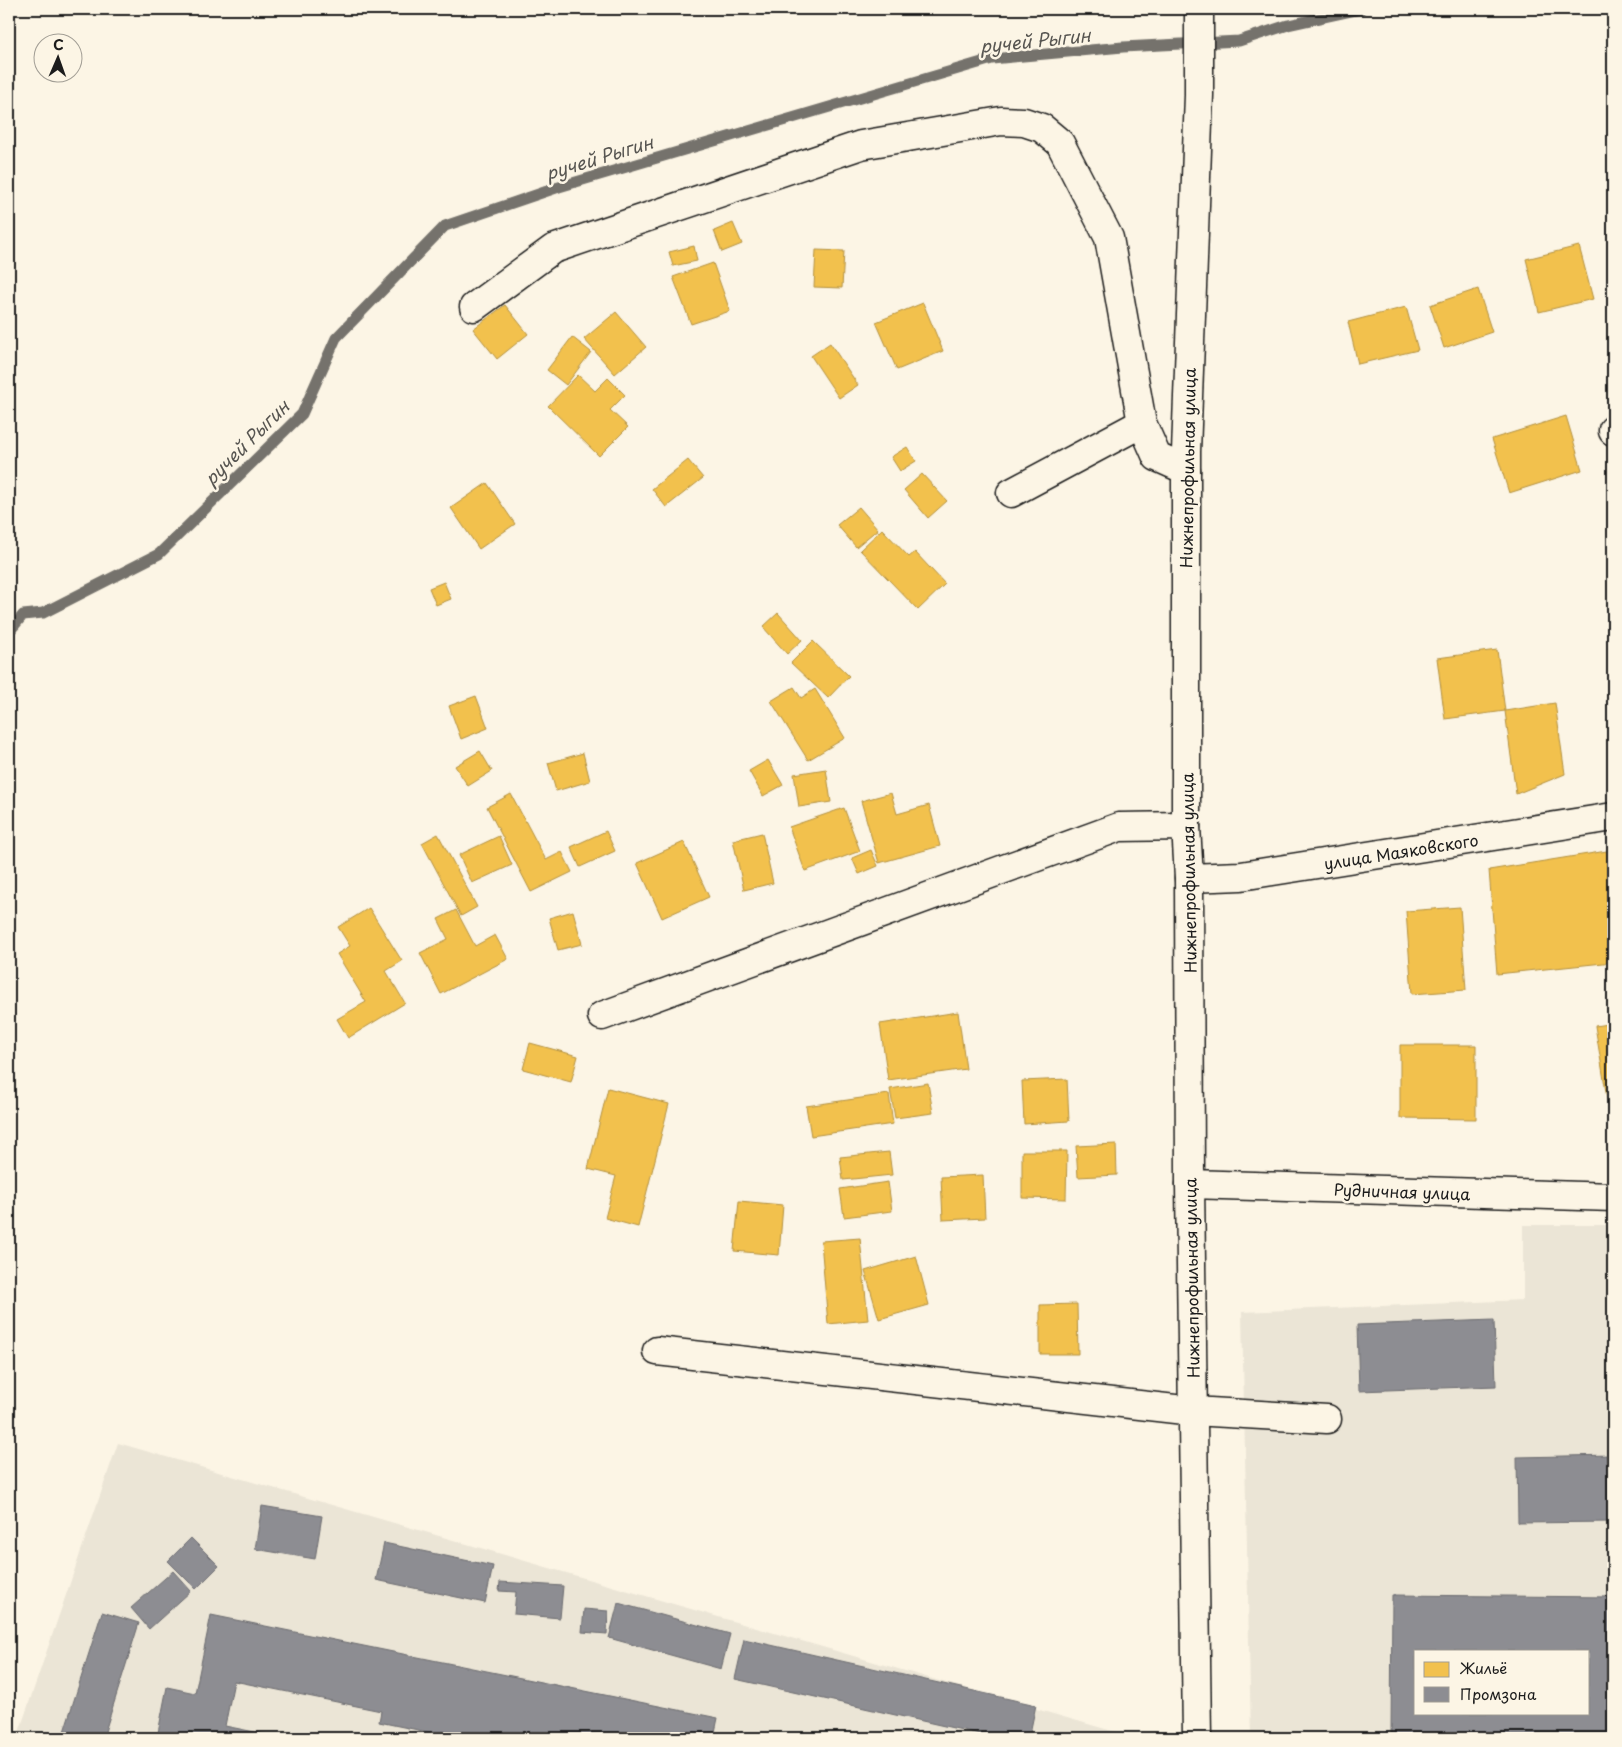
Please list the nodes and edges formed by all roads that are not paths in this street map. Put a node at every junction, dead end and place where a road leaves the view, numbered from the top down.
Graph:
1 (1199, 9) edge
2 (474, 307) dead end
3 (1142, 423) junction
4 (1186, 470) junction
5 (1011, 493) dead end
6 (1613, 817) edge
7 (1186, 826) junction
8 (1189, 878) junction
9 (602, 1016) dead end
10 (1190, 1184) junction
11 (1613, 1197) edge
12 (657, 1350) dead end
13 (1193, 1411) junction
14 (1327, 1419) dead end
15 (1196, 1738) edge

1 - 4 street, Нижнепрофильная улица
2 - 3 street
3 - 4 street
3 - 5 street
4 - 7 street, Нижнепрофильная улица
6 - 8 street, улица Маяковского
7 - 8 street, Нижнепрофильная улица
7 - 9 street
8 - 10 street, Нижнепрофильная улица
10 - 11 street, Рудничная улица
10 - 13 street, Нижнепрофильная улица
12 - 13 street
13 - 14 street
13 - 15 street, Нижнепрофильная улица

